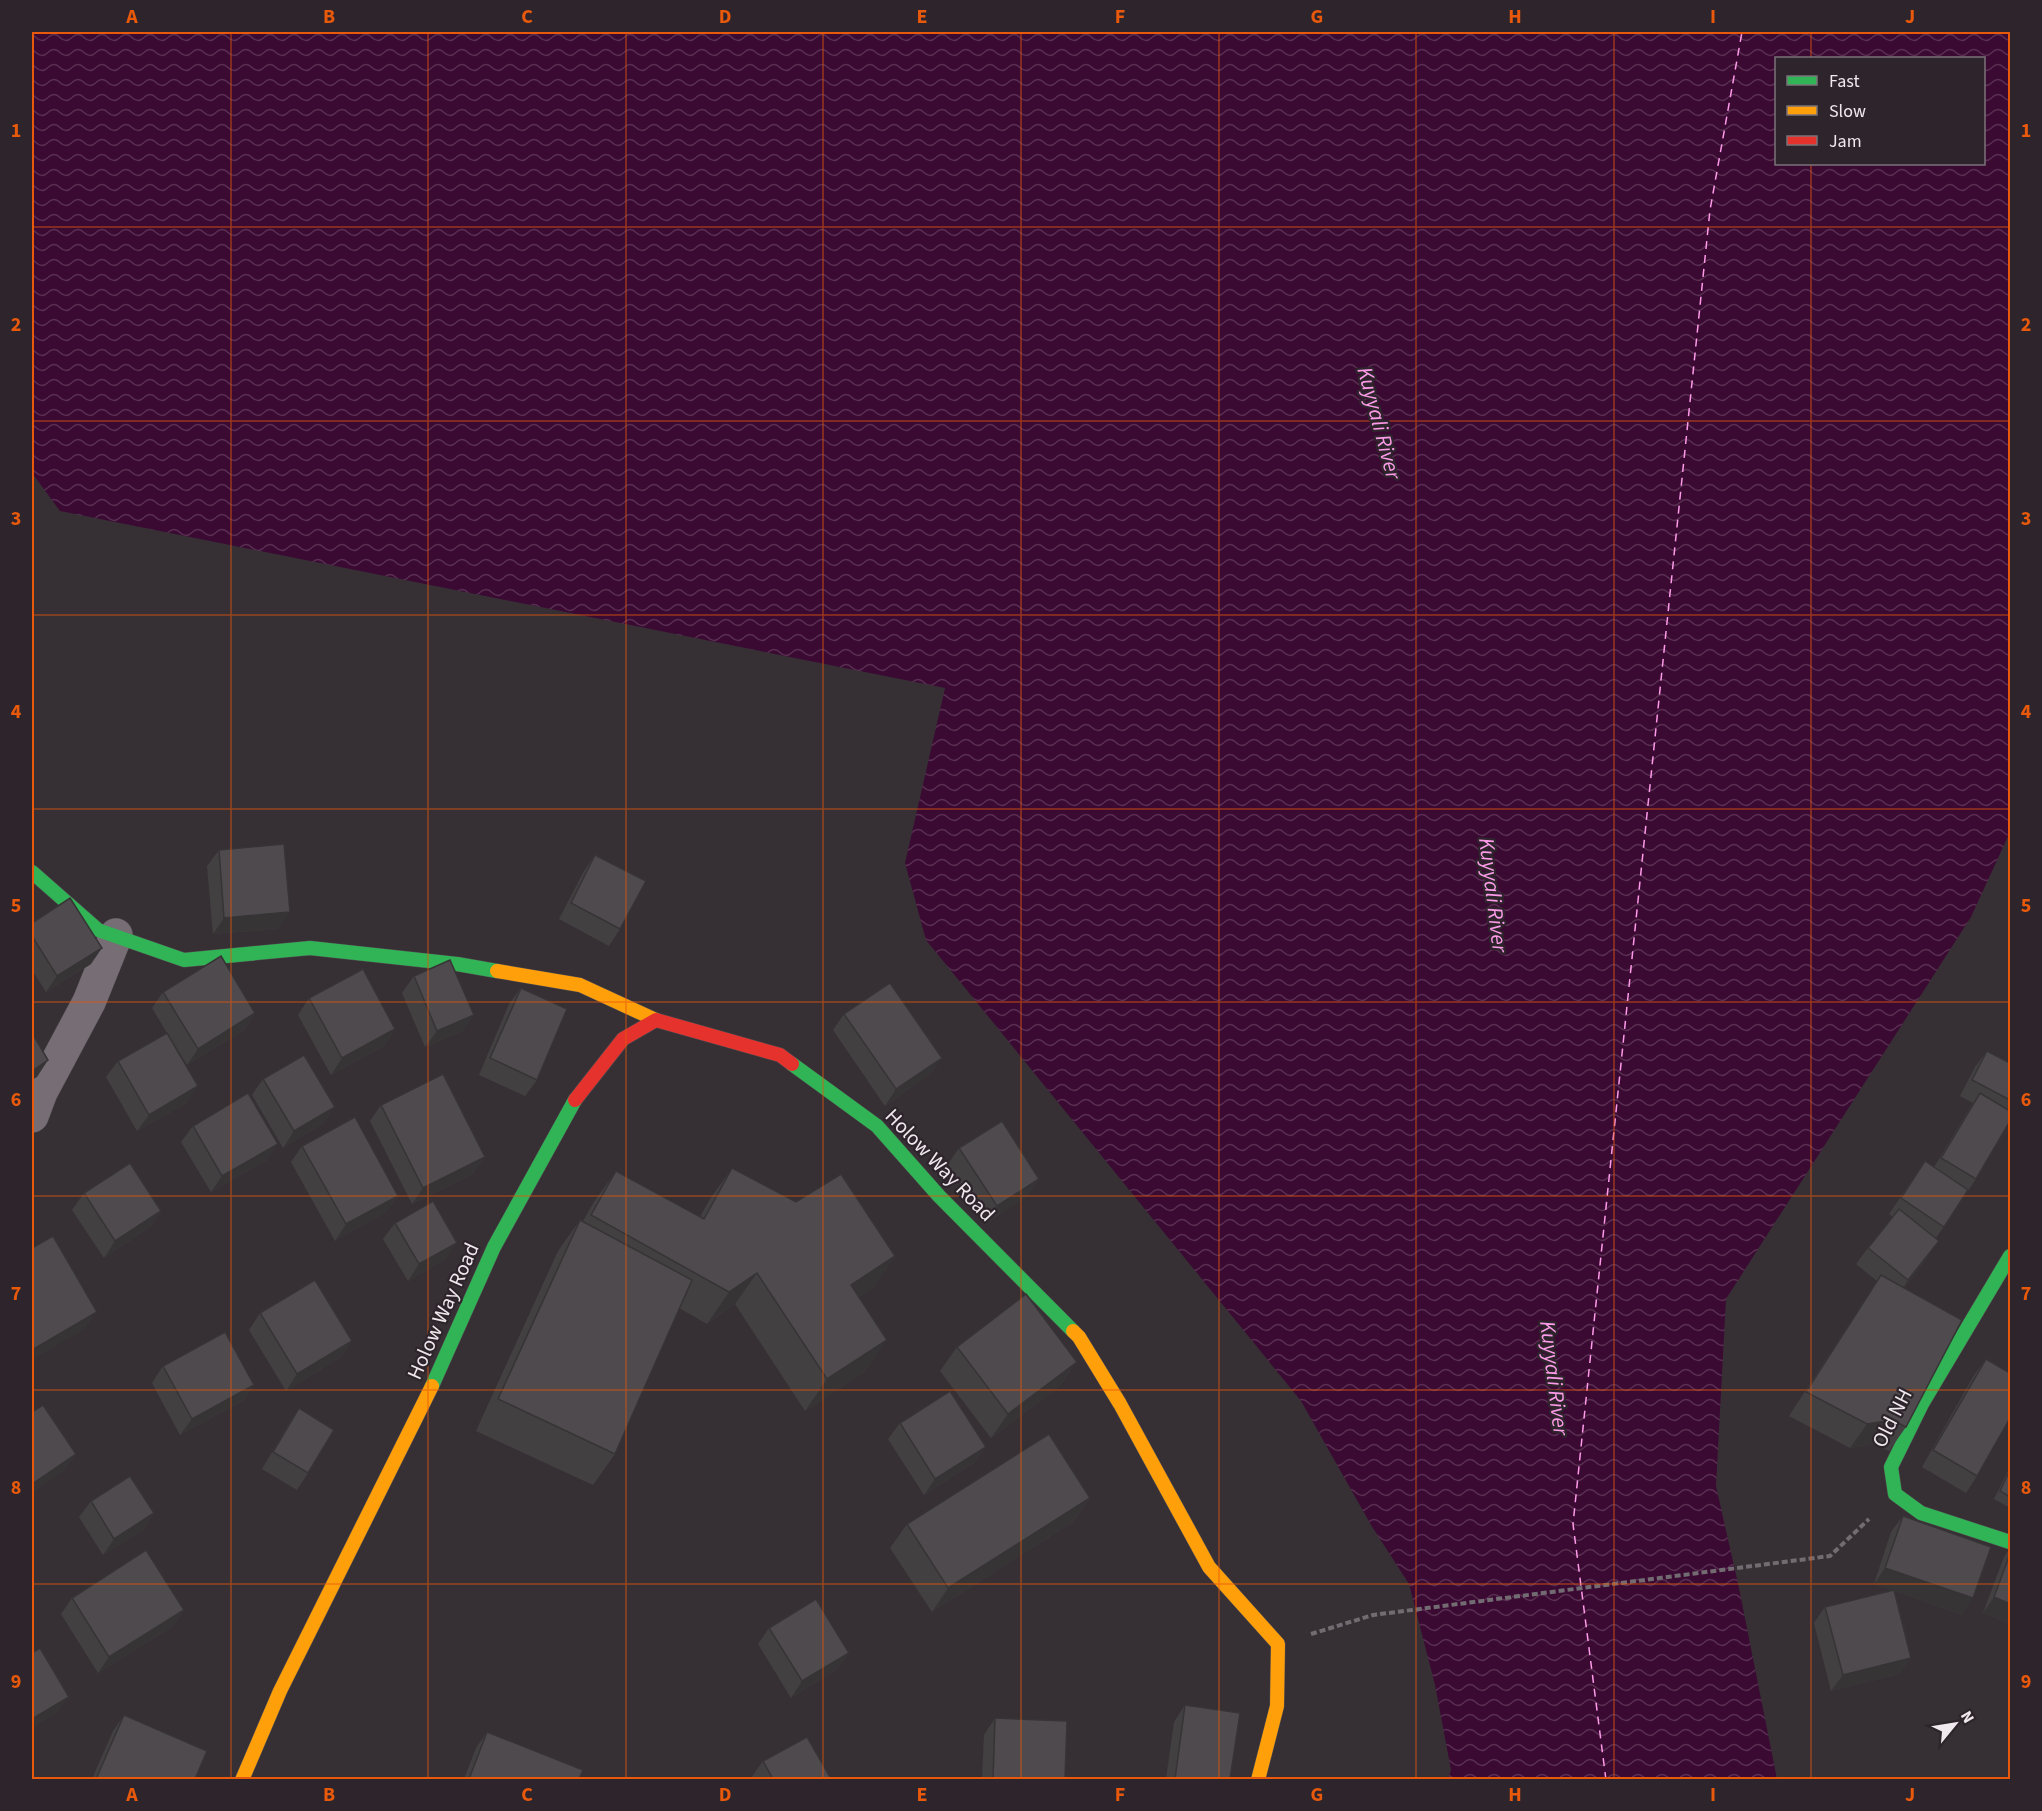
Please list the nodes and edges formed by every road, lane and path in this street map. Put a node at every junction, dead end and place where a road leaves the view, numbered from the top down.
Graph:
1 (32, 872) edge
2 (116, 935) junction
3 (656, 1020) junction
4 (32, 1116) edge
5 (2010, 1256) edge
6 (1895, 1494) junction
7 (2010, 1542) edge
8 (1278, 1644) junction
9 (242, 1779) edge
10 (1258, 1779) edge

1 - 2 street
2 - 3 street
2 - 4 street
3 - 8 street, Holow Way Road
3 - 9 street, Holow Way Road
5 - 6 street, Old NH
6 - 7 street
6 - 8 path
8 - 10 street

